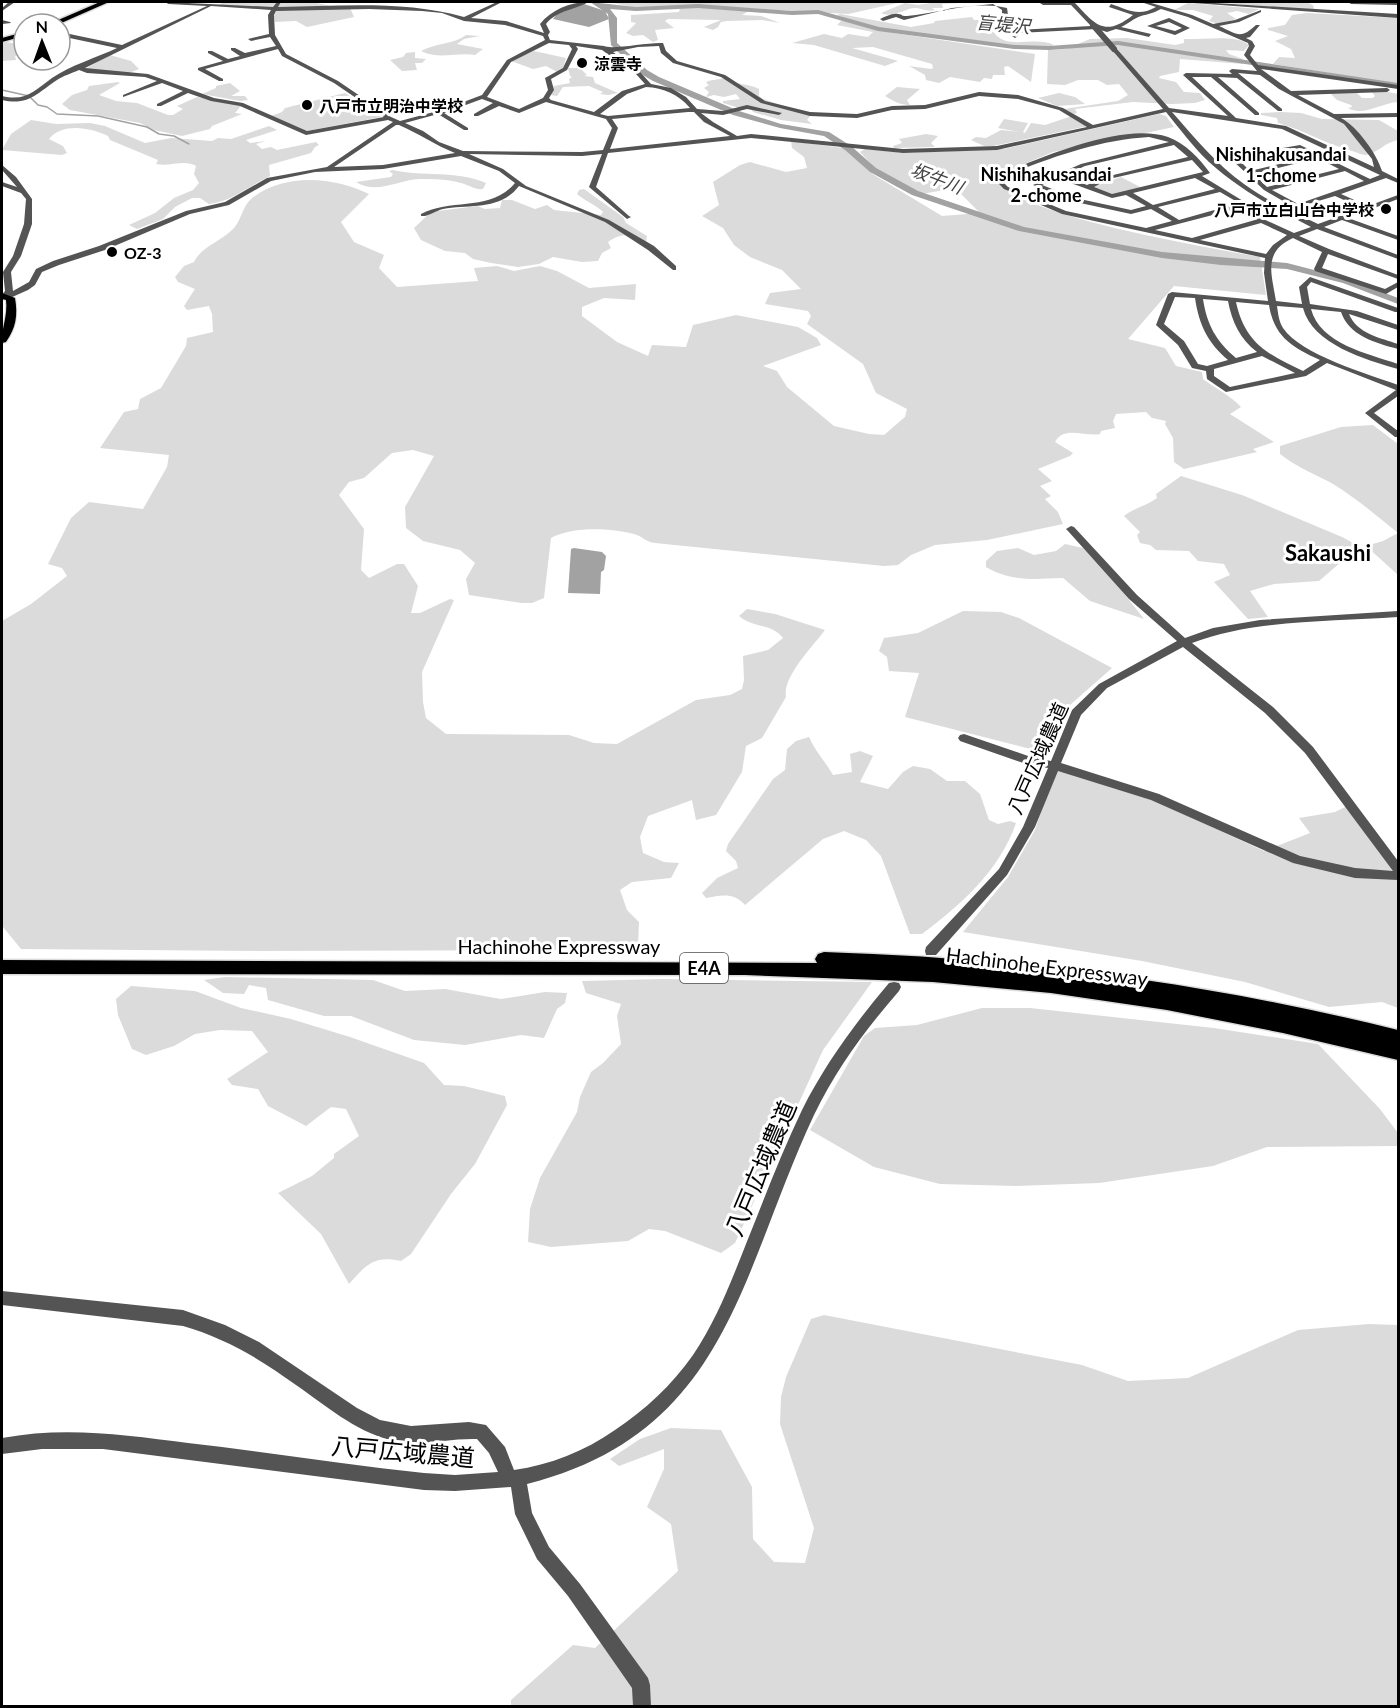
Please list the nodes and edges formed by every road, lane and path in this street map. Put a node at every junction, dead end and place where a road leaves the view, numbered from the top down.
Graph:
1 (12, 2) edge
2 (105, 2) edge
3 (168, 2) edge
4 (279, 2) edge
5 (315, 2) edge
6 (500, 2) edge
7 (583, 2) edge
8 (994, 2) edge
9 (1071, 2) edge
10 (1144, 2) edge
11 (1182, 2) edge
12 (1351, 2) edge
13 (1043, 3) dead end
14 (206, 4) edge
15 (438, 4) dead end
16 (1398, 4) edge
17 (1111, 6) dead end
18 (340, 8) junction
19 (948, 8) junction
20 (1161, 8) junction
21 (2, 10) edge
22 (434, 10) junction
23 (1259, 11) dead end
24 (1398, 11) edge
25 (273, 12) junction
26 (952, 15) dead end
27 (1137, 15) junction
28 (72, 16) edge
29 (1374, 16) junction
30 (1398, 16) edge
31 (465, 19) junction
32 (883, 19) dead end
33 (1195, 19) junction
34 (1099, 20) dead end
35 (1180, 24) junction
36 (1140, 26) dead end
37 (1211, 26) junction
38 (1257, 26) dead end
39 (1085, 27) junction
40 (1116, 27) junction
41 (1169, 27) dead end
42 (1107, 30) junction
43 (1129, 31) junction
44 (1014, 32) junction
45 (272, 35) junction
46 (1149, 35) dead end
47 (72, 37) edge
48 (547, 38) junction
49 (1240, 38) junction
50 (251, 39) dead end
51 (570, 44) junction
52 (122, 47) junction
53 (280, 47) junction
54 (233, 49) dead end
55 (608, 51) junction
56 (210, 52) dead end
57 (245, 55) junction
58 (228, 61) junction
59 (85, 65) junction
60 (1254, 66) junction
61 (1262, 73) junction
62 (1239, 76) junction
63 (1214, 77) junction
64 (221, 80) dead end
65 (162, 81) junction
66 (648, 84) junction
67 (1398, 89) edge
68 (188, 92) junction
69 (1289, 93) junction
70 (125, 96) dead end
71 (2, 98) edge
72 (482, 98) junction
73 (547, 99) junction
74 (499, 103) junction
75 (159, 105) dead end
76 (1257, 106) dead end
77 (1266, 106) dead end
78 (1249, 107) junction
79 (1168, 110) junction
80 (697, 111) junction
81 (438, 112) junction
82 (810, 114) junction
83 (1257, 114) dead end
84 (595, 115) junction
85 (1398, 115) edge
86 (1333, 116) junction
87 (389, 118) junction
88 (608, 118) junction
89 (1234, 119) junction
90 (398, 122) junction
91 (455, 123) junction
92 (1093, 128) junction
93 (466, 129) dead end
94 (735, 137) junction
95 (1175, 143) junction
96 (605, 151) junction
97 (459, 153) junction
98 (1319, 156) junction
99 (1191, 158) junction
100 (2, 167) edge
101 (329, 168) junction
102 (1346, 169) junction
103 (1379, 171) junction
104 (1249, 173) junction
105 (1058, 176) junction
106 (1197, 176) junction
107 (1387, 176) junction
108 (1370, 181) junction
109 (1398, 181) edge
110 (519, 182) junction
111 (2, 184) edge
112 (1086, 188) junction
113 (1266, 189) junction
114 (22, 190) junction
115 (1220, 190) junction
116 (1056, 193) junction
117 (1128, 193) junction
118 (1336, 194) junction
119 (1398, 197) edge
120 (1036, 201) junction
121 (1152, 207) junction
122 (1232, 207) junction
123 (1368, 208) junction
124 (423, 215) dead end
125 (627, 217) dead end
126 (1342, 218) junction
127 (1260, 221) junction
128 (1178, 222) junction
129 (1318, 227) junction
130 (1147, 230) junction
131 (1292, 236) junction
132 (1398, 238) edge
133 (1192, 240) junction
134 (1326, 251) junction
135 (1398, 257) edge
136 (1266, 260) junction
137 (673, 268) dead end
138 (1398, 277) edge
139 (1398, 284) edge
140 (4, 296) edge
141 (1199, 297) junction
142 (1231, 299) junction
143 (1273, 303) junction
144 (1307, 306) junction
145 (1344, 310) junction
146 (1398, 310) edge
147 (1398, 328) edge
148 (2, 340) edge
149 (1398, 347) edge
150 (1263, 353) junction
151 (1327, 360) junction
152 (1233, 361) junction
153 (1398, 367) edge
154 (1208, 369) junction
155 (1303, 374) junction
156 (1398, 390) edge
157 (1398, 435) edge
158 (1071, 529) dead end
159 (1398, 614) edge
160 (1184, 642) junction
161 (964, 738) dead end
162 (1053, 765) junction
163 (1398, 869) edge
164 (1398, 876) edge
165 (931, 951) dead end
166 (2, 960) edge
167 (2, 967) edge
168 (894, 987) dead end
169 (1398, 1038) edge
170 (1398, 1052) edge
171 (2, 1299) edge
172 (2, 1446) edge
173 (513, 1479) junction
174 (642, 1707) edge

1 - 21 street
2 - 28 highway
3 - 14 street
4 - 25 street
5 - 18 street
6 - 31 street
7 - 48 street
8 - 19 street
8 - 44 street
9 - 13 street
9 - 39 street
9 - 79 street, bridge
10 - 20 street
11 - 29 street
12 - 16 street
14 - 25 street
14 - 52 street
15 - 22 street
17 - 27 street
18 - 22 street
18 - 25 street
19 - 26 street
19 - 32 street
20 - 27 street
20 - 33 street
22 - 31 street
23 - 37 street
24 - 29 street
25 - 45 street
27 - 40 street
29 - 30 street
31 - 48 street
33 - 35 street
33 - 37 street
34 - 40 street
35 - 35 street
35 - 41 street
36 - 43 street
37 - 49 street
38 - 49 street
39 - 42 street
39 - 44 street
40 - 42 street
40 - 43 street
42 - 44 street
43 - 46 street
45 - 50 street
45 - 53 street
47 - 52 street
48 - 51 street
48 - 72 street
49 - 60 street
51 - 55 street
51 - 73 street
52 - 59 street
53 - 57 street
53 - 87 street
54 - 57 street
55 - 66 street
55 - 82 street
56 - 58 street
57 - 58 street
58 - 64 street
59 - 65 street
59 - 71 street
60 - 61 street
60 - 67 street
61 - 62 street
61 - 69 street
62 - 63 street
62 - 77 street
63 - 78 street
63 - 89 street
65 - 68 street
65 - 70 street
66 - 80 street
66 - 84 street
67 - 69 street
68 - 75 street
68 - 87 street
69 - 86 street
72 - 74 street
72 - 81 street
73 - 74 street
73 - 84 street
74 - 91 street
76 - 78 street
78 - 83 street
79 - 89 street
79 - 92 street
79 - 129 street
80 - 82 street
80 - 88 street
80 - 94 street
81 - 90 street
81 - 91 street
82 - 92 street
84 - 88 street
85 - 86 street
86 - 103 street
87 - 90 street
88 - 96 street
89 - 103 street
90 - 97 street
90 - 101 street
91 - 93 street
92 - 94 street
94 - 96 street
95 - 99 street
95 - 105 street
95 - 120 street
96 - 97 street
96 - 125 street
97 - 101 street
97 - 110 street
98 - 102 street
98 - 104 street
98 - 104 street
99 - 106 street
99 - 112 street
100 - 114 street
101 - 140 street
102 - 108 street
102 - 113 street
103 - 107 street
104 - 113 street
105 - 112 street
105 - 116 street
106 - 115 street
106 - 117 street
107 - 108 street
107 - 109 street
108 - 118 street
110 - 124 street
110 - 137 street
111 - 114 street
112 - 117 street
113 - 118 street
114 - 140 street
115 - 121 street
115 - 122 street
116 - 120 street
116 - 121 street
117 - 121 street
118 - 123 street
119 - 123 street
120 - 130 street
121 - 128 street
122 - 127 street
122 - 128 street
123 - 126 street
126 - 129 street
126 - 132 street
127 - 131 street
127 - 133 street
128 - 130 street
129 - 131 street
129 - 135 street
130 - 133 street
131 - 134 street
131 - 136 street
133 - 136 street
134 - 138 street
134 - 139 street
136 - 143 street
140 - 148 main road
141 - 142 street
141 - 152 street
141 - 154 street
142 - 143 street
142 - 150 street
143 - 144 street
143 - 151 street
144 - 145 street
144 - 146 street
144 - 153 street
145 - 147 street
145 - 149 street
150 - 152 street
150 - 155 street
151 - 155 street
151 - 156 street
152 - 154 street
154 - 155 street
156 - 157 street
158 - 160 street
159 - 160 street, 八戸広域農道
160 - 162 street, 八戸広域農道
160 - 163 street
161 - 162 street
162 - 164 street
162 - 165 street, 八戸広域農道
166 - 169 highway, Hachinohe Expressway / E4A
167 - 170 highway, Hachinohe Expressway / E4A
168 - 173 street, 八戸広域農道
171 - 173 street
172 - 173 street, 八戸広域農道
173 - 174 street

